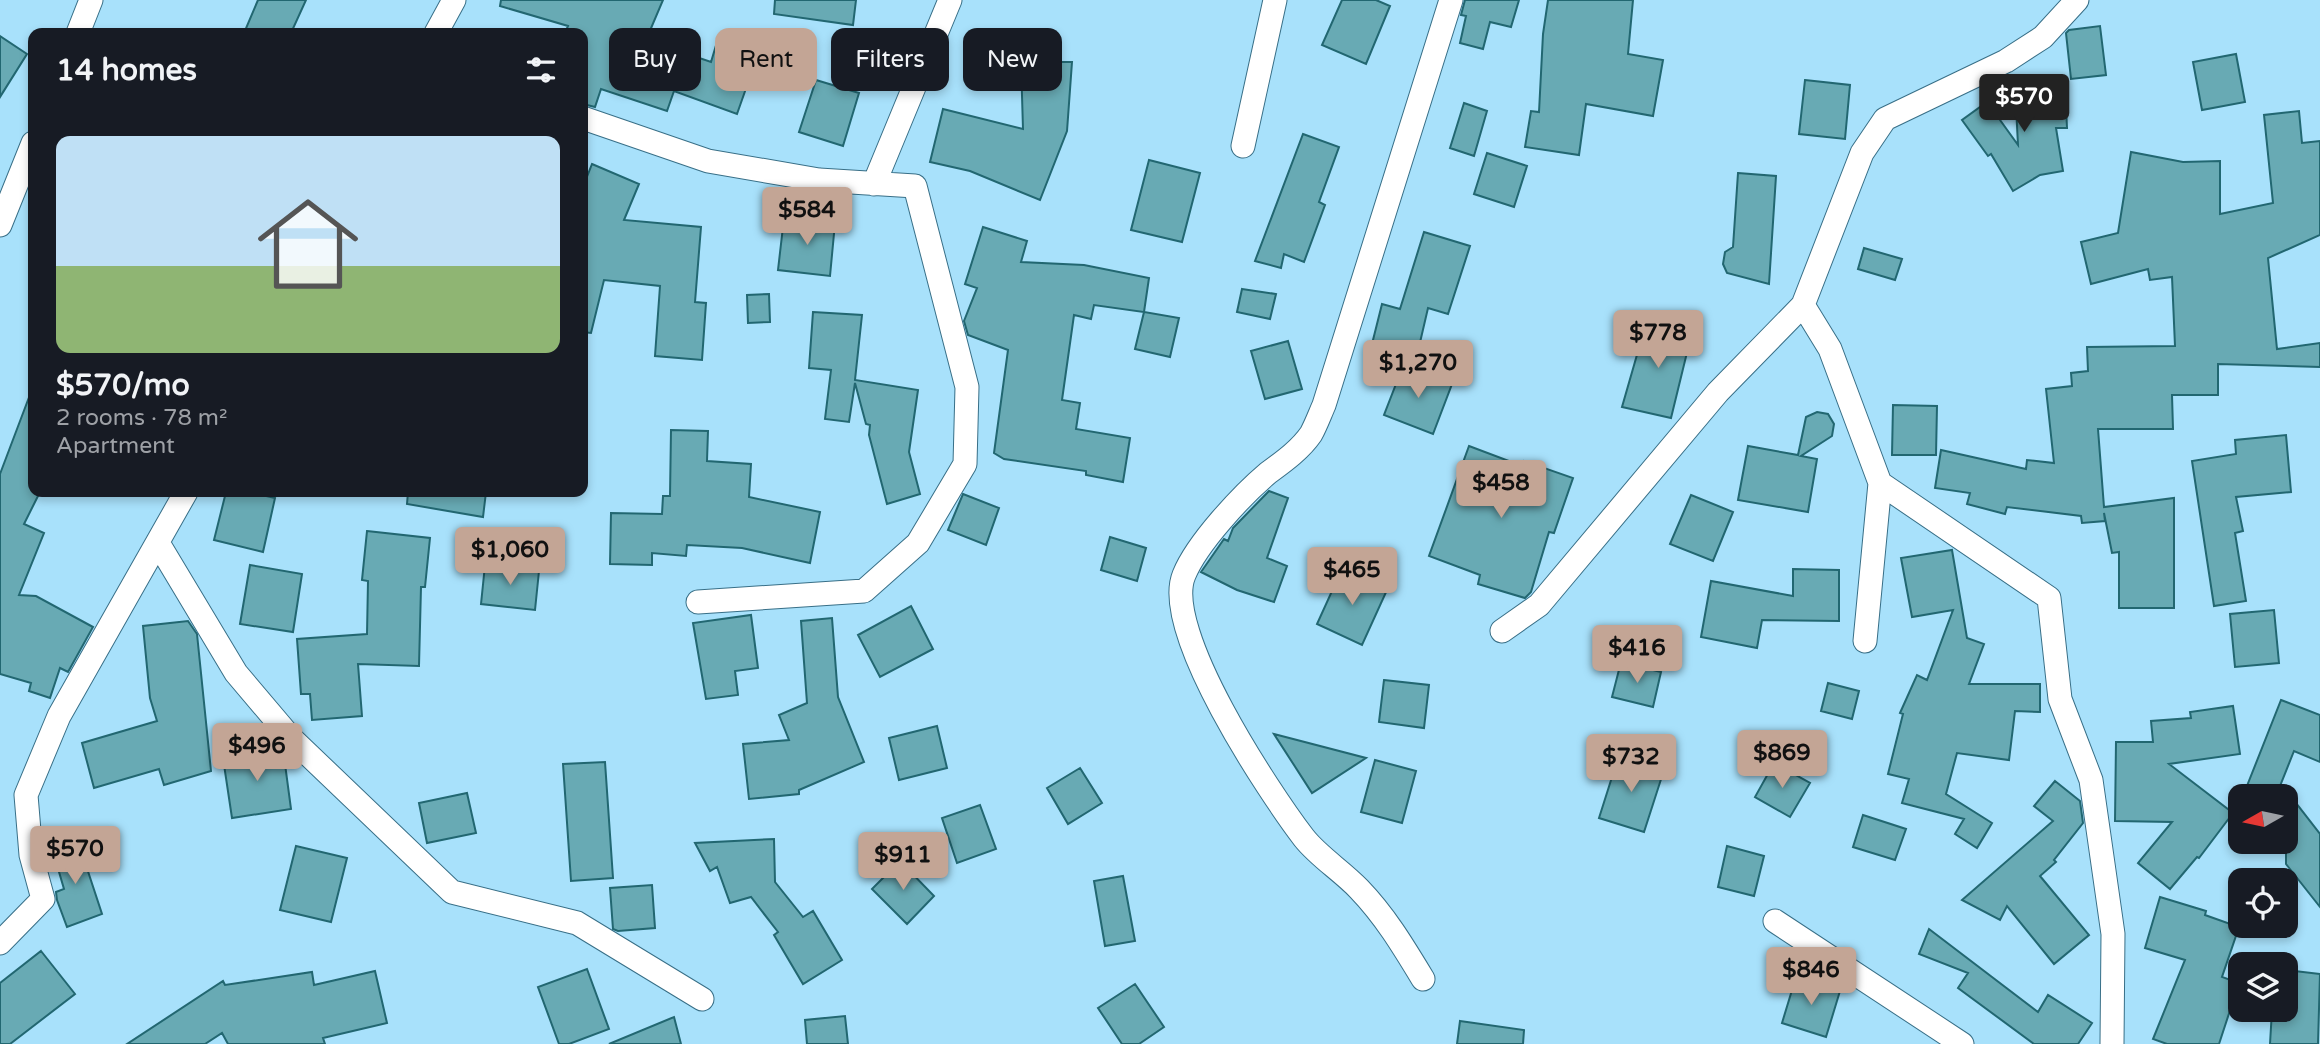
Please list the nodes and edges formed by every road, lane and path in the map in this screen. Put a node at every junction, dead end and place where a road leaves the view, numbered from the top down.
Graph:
1 (91, 0) edge
2 (454, 0) edge
3 (950, 0) edge
4 (1275, 0) edge
5 (1451, 0) edge
6 (2077, 0) edge
7 (80, 28) edge
8 (439, 28) edge
9 (588, 120) edge
10 (1243, 146) dead end
11 (28, 155) edge
12 (874, 184) junction
13 (0, 225) edge
14 (1803, 305) junction
15 (1880, 483) junction
16 (183, 497) edge
17 (158, 543) junction
18 (698, 602) dead end
19 (1502, 631) dead end
20 (1865, 641) dead end
21 (1775, 921) dead end
22 (0, 943) edge
23 (1423, 979) dead end
24 (702, 999) dead end
25 (1962, 1044) edge
26 (2112, 1044) edge

1 - 7 street
2 - 8 street
3 - 12 street
4 - 10 street
5 - 23 street
6 - 14 street
9 - 12 street
11 - 13 street
12 - 18 street
14 - 15 street
14 - 19 street
15 - 20 street
15 - 26 street
16 - 17 street
17 - 22 street
17 - 24 street
21 - 25 street

